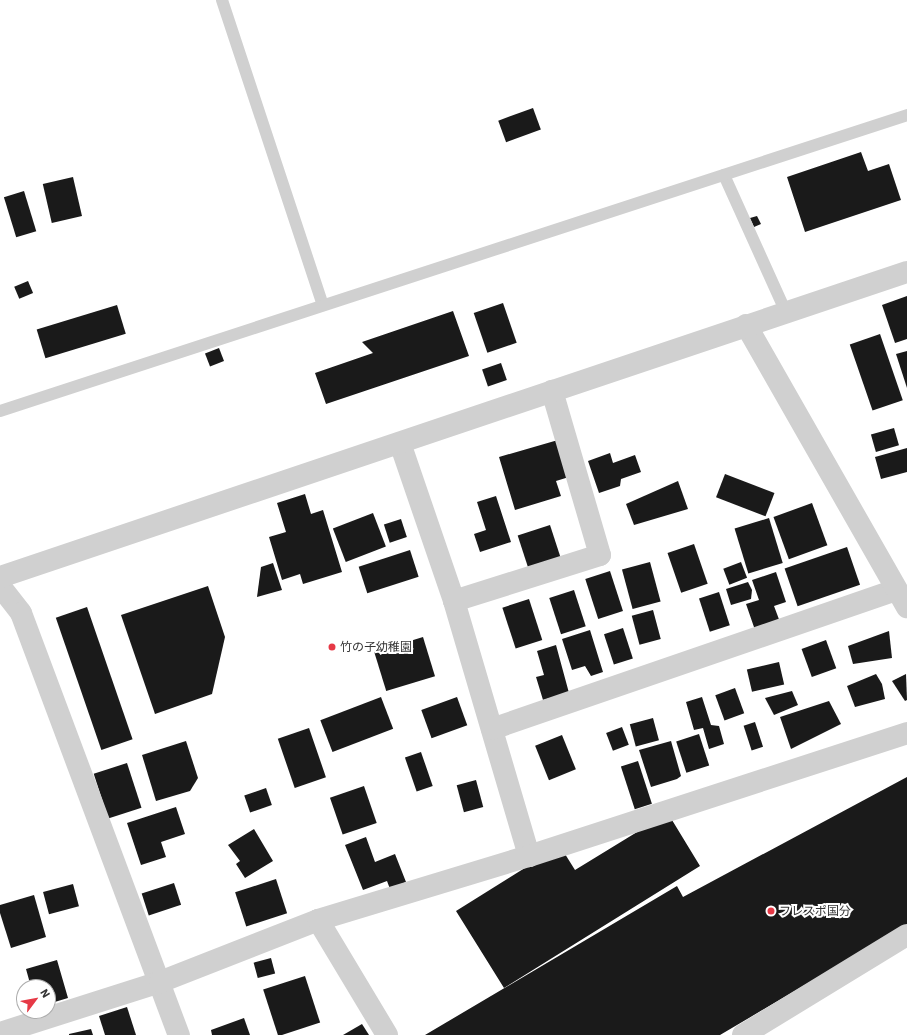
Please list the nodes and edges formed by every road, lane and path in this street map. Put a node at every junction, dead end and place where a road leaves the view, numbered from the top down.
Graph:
1 (222, 0) edge
2 (907, 115) edge
3 (724, 175) junction
4 (907, 272) edge
5 (322, 305) junction
6 (786, 312) junction
7 (746, 325) junction
8 (552, 391) junction
9 (0, 411) edge
10 (400, 444) junction
11 (0, 577) edge
12 (0, 586) edge
13 (901, 598) edge
14 (454, 601) junction
15 (492, 729) junction
16 (907, 733) edge
17 (529, 856) junction
18 (318, 920) junction
19 (907, 935) edge
20 (160, 982) junction
21 (0, 1033) edge
22 (179, 1035) edge
23 (387, 1035) edge
24 (743, 1035) edge

1 - 5 lane
2 - 3 lane
3 - 5 lane
3 - 6 lane
4 - 6 street
5 - 9 lane
6 - 7 street
7 - 8 street
7 - 13 street
8 - 10 street
8 - 14 street
10 - 11 street
10 - 14 street
12 - 20 street
13 - 15 street
14 - 15 street
15 - 17 street
16 - 17 street
17 - 18 street
18 - 20 street
18 - 23 street
19 - 24 street
20 - 21 street
20 - 22 street

